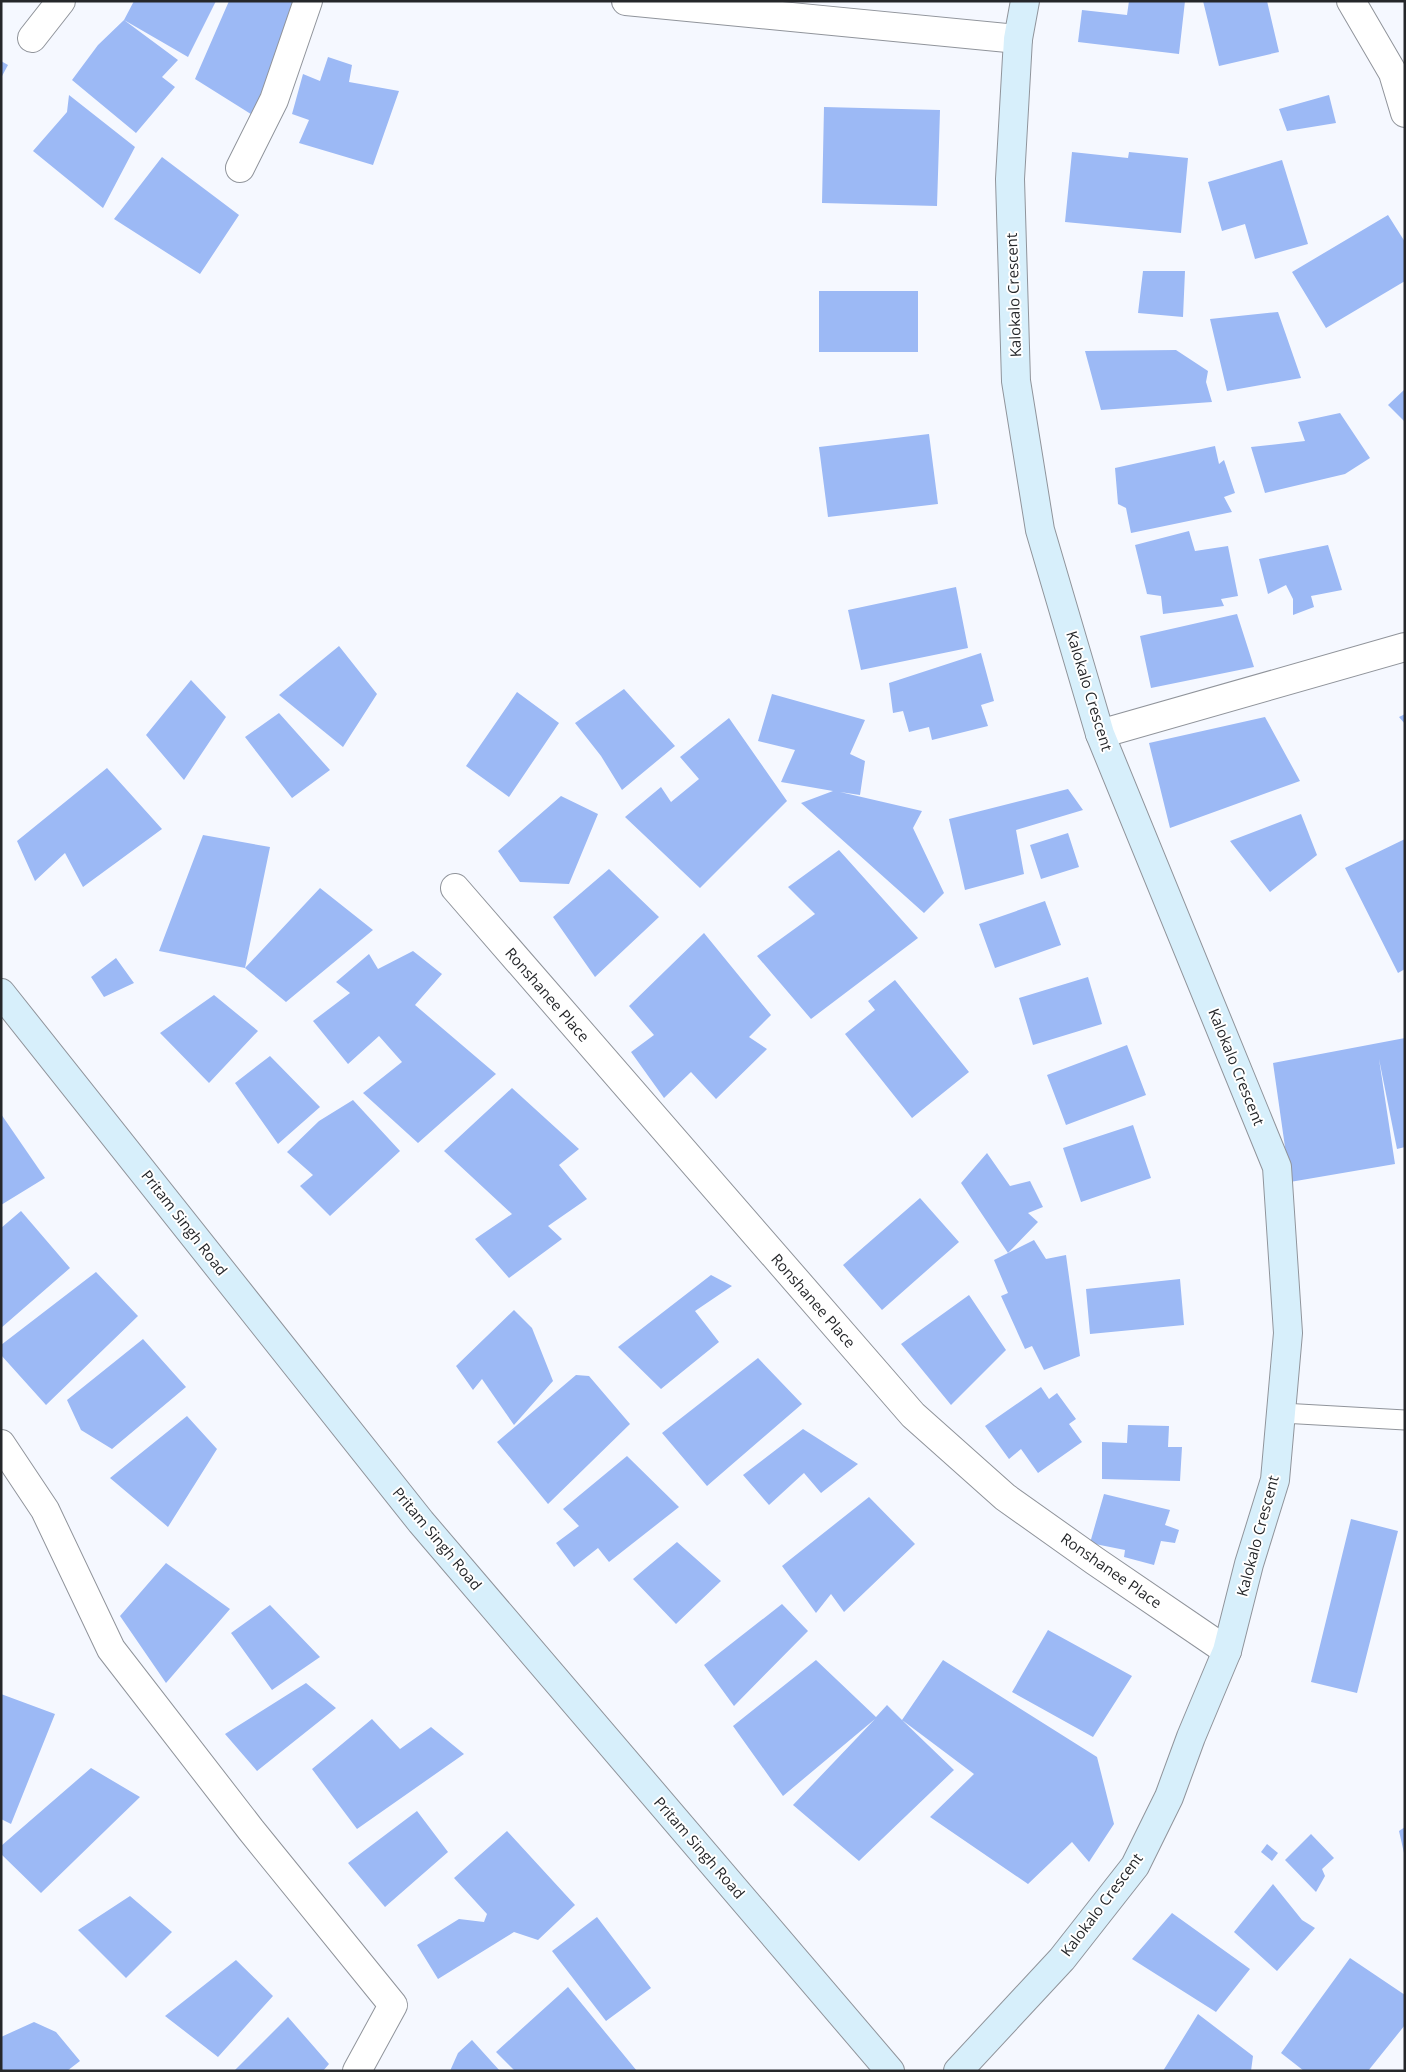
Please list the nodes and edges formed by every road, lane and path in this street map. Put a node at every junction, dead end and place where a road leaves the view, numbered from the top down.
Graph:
1 (61, 1) edge
2 (308, 1) edge
3 (626, 1) edge
4 (1026, 1) edge
5 (1352, 1) edge
6 (32, 38) dead end
7 (1018, 39) junction
8 (1405, 113) edge
9 (240, 168) dead end
10 (1405, 647) edge
11 (1100, 734) junction
12 (455, 888) dead end
13 (1, 993) edge
14 (1282, 1413) junction
15 (1405, 1420) edge
16 (1, 1444) edge
17 (1227, 1651) junction
18 (357, 2071) edge
19 (890, 2071) edge
20 (958, 2071) edge

1 - 6 street
2 - 9 street
3 - 7 street
4 - 7 street, Kalokalo Crescent
5 - 8 street
7 - 11 street, Kalokalo Crescent
10 - 11 street
11 - 14 street, Kalokalo Crescent
12 - 17 street, Ronshanee Place
13 - 19 street, Pritam Singh Road
14 - 15 lane
14 - 17 street, Kalokalo Crescent
16 - 18 street
17 - 20 street, Kalokalo Crescent

